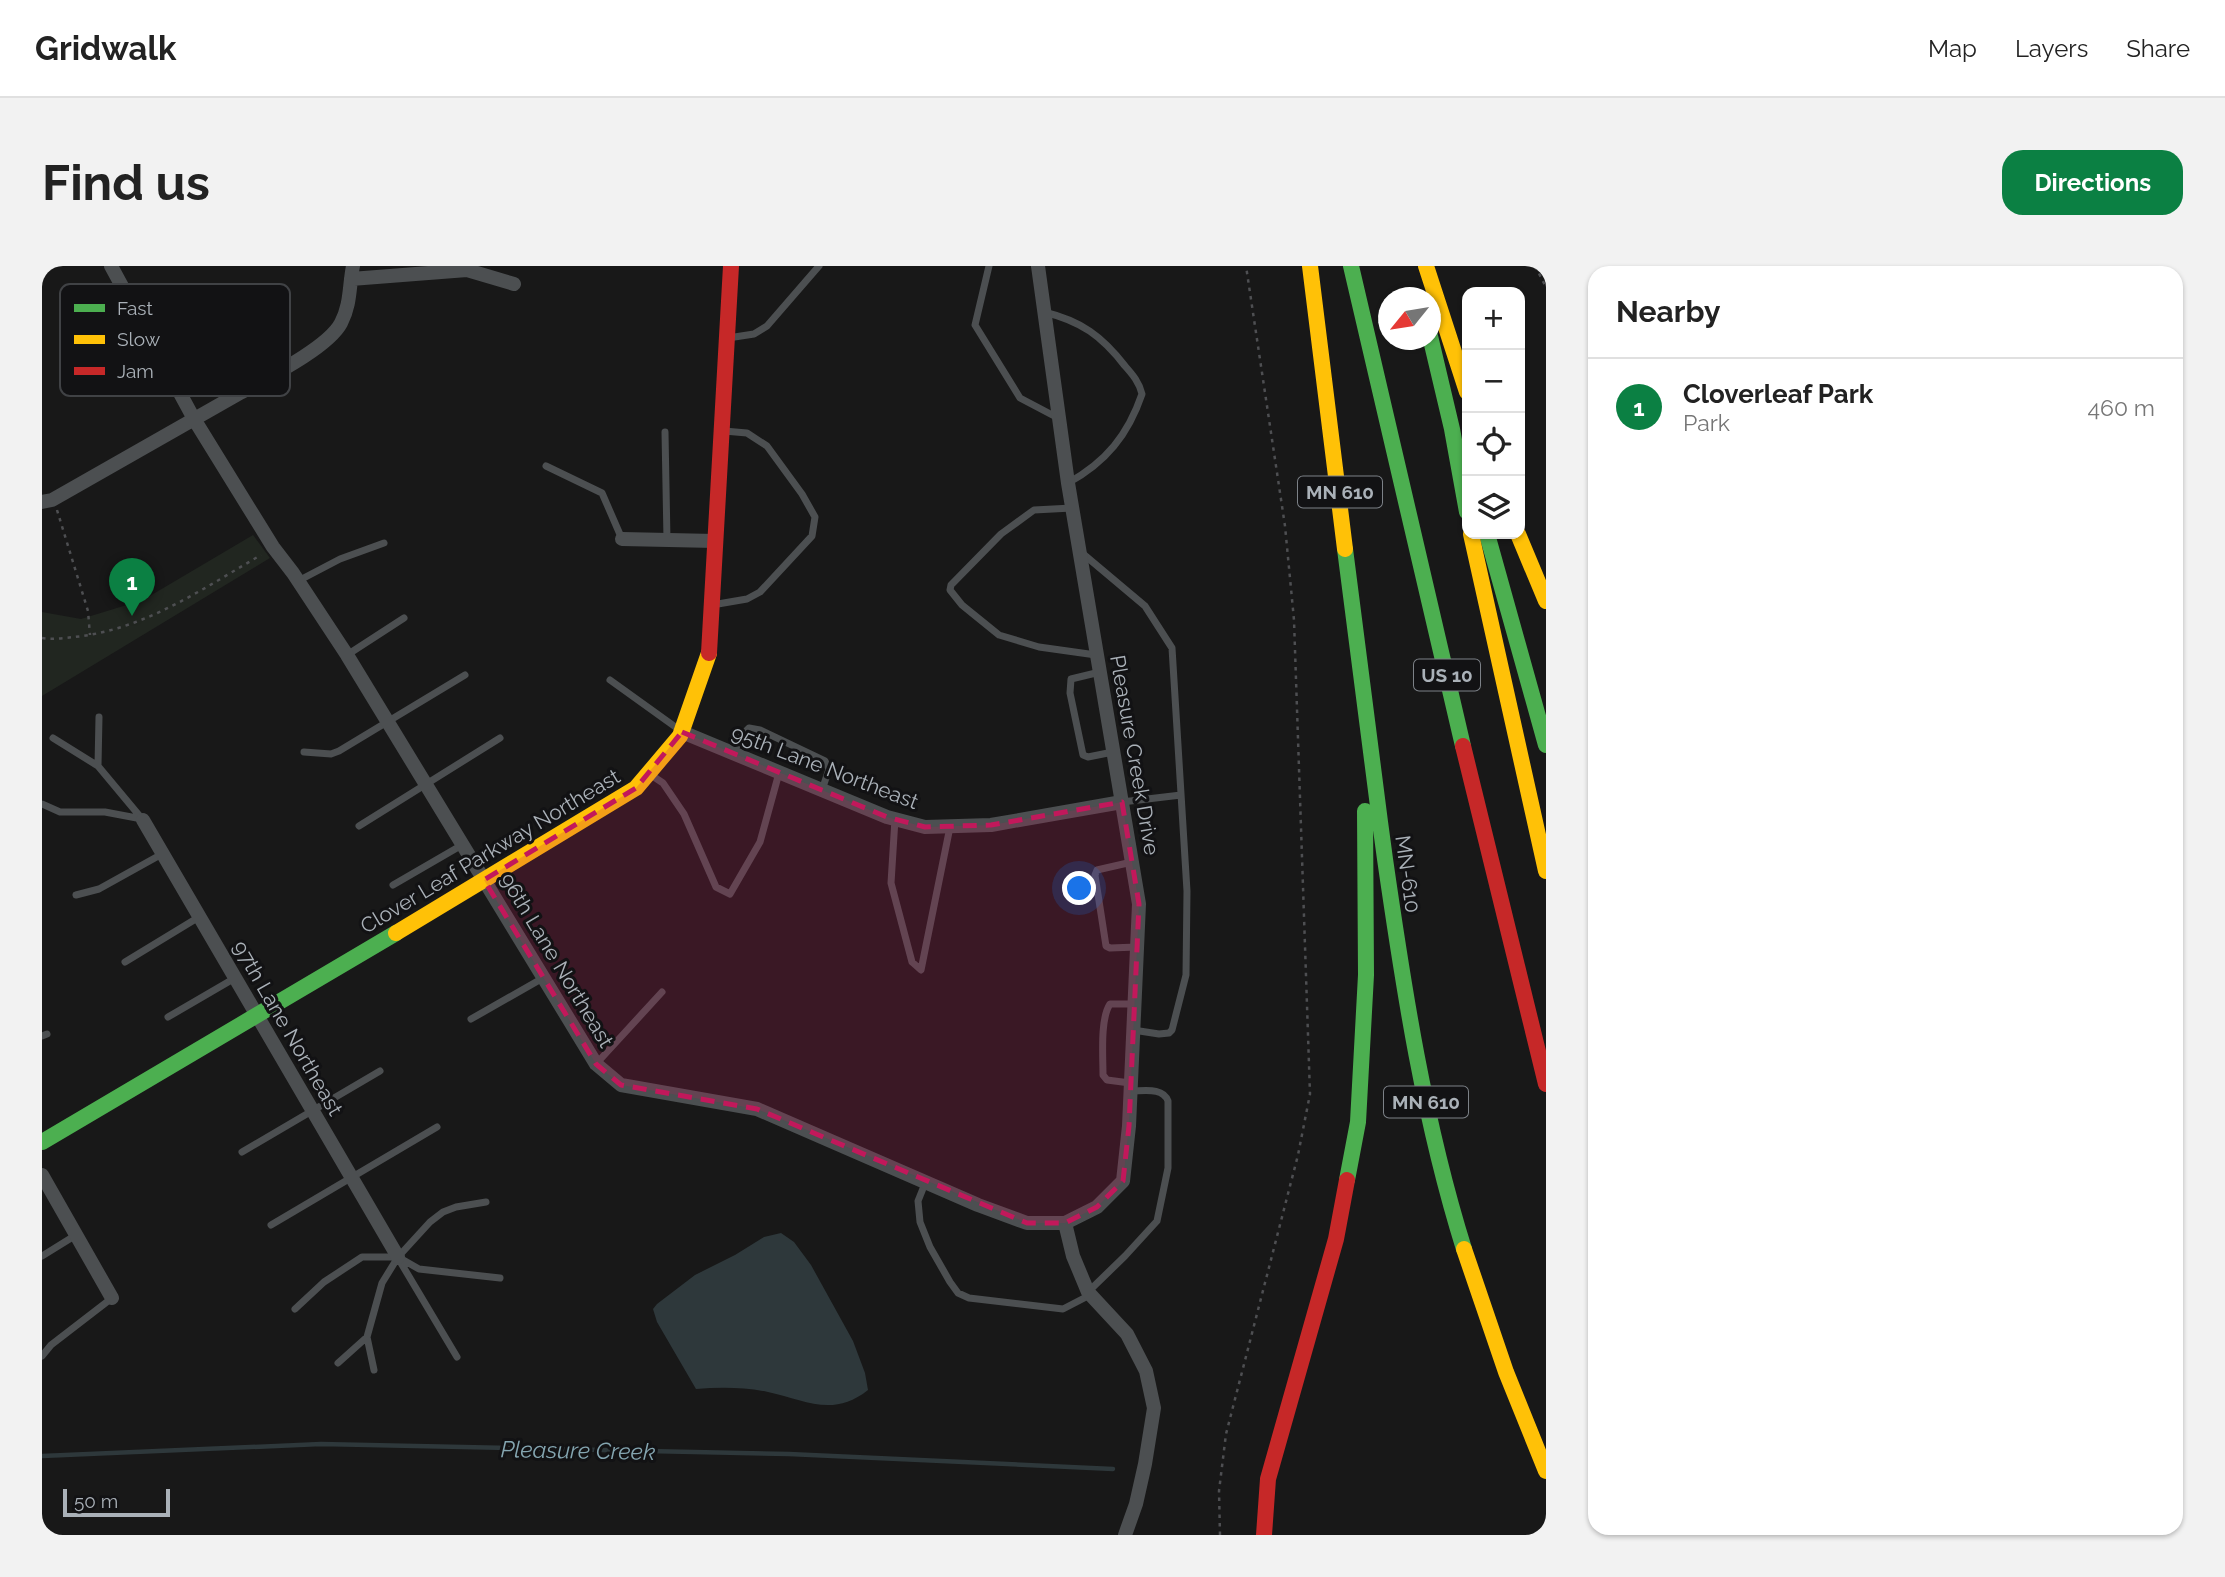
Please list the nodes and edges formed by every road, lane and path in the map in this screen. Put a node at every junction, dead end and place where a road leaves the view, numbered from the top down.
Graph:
1 (111, 266) edge
2 (731, 266) edge
3 (819, 266) edge
4 (989, 266) edge
5 (1038, 266) edge
6 (1247, 266) edge
7 (1310, 266) edge
8 (1350, 266) edge
9 (1414, 266) edge
10 (1426, 266) edge
11 (1535, 266) edge
12 (352, 273) edge
13 (121, 284) edge
14 (514, 284) dead end
15 (1419, 287) edge
16 (1546, 287) edge
17 (1044, 312) junction
18 (728, 338) junction
19 (1433, 350) edge
20 (290, 364) edge
21 (1462, 377) edge
22 (182, 396) edge
23 (234, 396) edge
24 (1058, 418) junction
25 (194, 419) junction
26 (1452, 429) junction
27 (721, 431) junction
28 (665, 432) dead end
29 (1462, 459) edge
30 (546, 466) dead end
31 (1068, 483) junction
32 (1462, 484) edge
33 (47, 501) edge
34 (1072, 508) junction
35 (622, 539) joint
36 (1472, 539) edge
37 (1488, 539) edge
38 (1520, 539) edge
39 (667, 540) junction
40 (715, 541) junction
41 (384, 544) dead end
42 (273, 547) junction
43 (1079, 550) junction
44 (298, 581) junction
45 (1546, 601) edge
46 (712, 605) junction
47 (404, 618) dead end
48 (90, 635) junction
49 (42, 638) edge
50 (347, 655) junction
51 (1097, 656) junction
52 (1100, 672) junction
53 (465, 675) dead end
54 (610, 680) dead end
55 (99, 717) dead end
56 (1365, 719) junction
57 (388, 722) junction
58 (682, 732) junction
59 (53, 738) dead end
60 (500, 738) dead end
61 (1546, 745) edge
62 (1114, 751) junction
63 (304, 752) dead end
64 (733, 754) junction
65 (98, 766) junction
66 (649, 773) junction
67 (779, 773) junction
68 (426, 783) junction
69 (822, 790) junction
70 (1181, 795) junction
71 (1122, 802) junction
72 (42, 804) edge
73 (895, 819) junction
74 (143, 820) junction
75 (359, 827) dead end
76 (950, 827) junction
77 (462, 844) junction
78 (163, 854) junction
79 (1132, 862) junction
80 (1546, 871) edge
81 (484, 880) junction
82 (393, 885) dead end
83 (76, 895) dead end
84 (199, 917) junction
85 (1137, 947) junction
86 (125, 962) dead end
87 (235, 978) junction
88 (543, 978) junction
89 (662, 992) dead end
90 (1134, 1004) junction
91 (257, 1016) junction
92 (168, 1017) dead end
93 (471, 1019) dead end
94 (1133, 1030) junction
95 (596, 1064) junction
96 (380, 1071) dead end
97 (1546, 1084) edge
98 (1131, 1087) junction
99 (313, 1111) junction
100 (437, 1127) dead end
101 (42, 1142) edge
102 (242, 1152) dead end
103 (42, 1175) edge
104 (351, 1177) junction
105 (926, 1181) junction
106 (486, 1202) dead end
107 (1065, 1223) junction
108 (271, 1225) dead end
109 (76, 1235) junction
110 (42, 1256) edge
111 (398, 1257) junction
112 (500, 1278) dead end
113 (1090, 1293) junction
114 (112, 1298) joint
115 (295, 1309) dead end
116 (367, 1338) junction
117 (42, 1356) edge
118 (457, 1357) dead end
119 (338, 1363) dead end
120 (374, 1370) dead end
121 (1546, 1471) edge
122 (1125, 1535) edge
123 (1220, 1535) edge
124 (1264, 1535) edge

1 - 13 street, 96th Lane Northeast
2 - 18 main road, Clover Leaf Parkway Northeast
3 - 18 lane
4 - 24 lane
5 - 17 street, Pleasure Creek Drive
6 - 123 path
7 - 56 main road, MN-610 / MN 610
8 - 97 main road, US 10
9 - 15 main road
10 - 21 main road
11 - 16 path
12 - 14 street
12 - 20 street
17 - 24 street, Pleasure Creek Drive
17 - 31 lane
18 - 27 main road, Clover Leaf Parkway Northeast
19 - 26 main road
22 - 25 street, 96th Lane Northeast
23 - 25 street
24 - 31 street, Pleasure Creek Drive
25 - 33 street
25 - 42 street, 96th Lane Northeast
26 - 29 main road
26 - 32 main road
27 - 40 main road, Clover Leaf Parkway Northeast
27 - 46 lane
28 - 39 lane
30 - 35 lane
31 - 34 street, Pleasure Creek Drive
33 - 48 path
34 - 43 street, Pleasure Creek Drive
34 - 51 lane
35 - 39 street
36 - 80 main road, US 10
37 - 61 main road
38 - 45 main road
39 - 40 street
40 - 46 main road, Clover Leaf Parkway Northeast
41 - 44 lane
42 - 44 street, 96th Lane Northeast
42 - 48 path
43 - 51 street, Pleasure Creek Drive
43 - 70 lane
44 - 50 street, 96th Lane Northeast
46 - 58 main road, Clover Leaf Parkway Northeast
47 - 50 lane
48 - 49 path
50 - 57 street, 96th Lane Northeast
51 - 52 street, Pleasure Creek Drive
52 - 62 street, Pleasure Creek Drive
52 - 62 lane
53 - 57 lane
54 - 58 lane
55 - 65 lane
56 - 121 main road, MN-610 / MN 610
56 - 124 main road
57 - 63 lane
57 - 68 street, 96th Lane Northeast
58 - 64 street, 95th Lane Northeast
58 - 66 main road, Clover Leaf Parkway Northeast
59 - 65 lane
60 - 68 lane
62 - 71 street, Pleasure Creek Drive
64 - 67 street, 95th Lane Northeast
64 - 69 lane
65 - 74 lane
66 - 67 lane
66 - 81 main road, Clover Leaf Parkway Northeast
67 - 69 street, 95th Lane Northeast
68 - 75 lane
68 - 77 street, 96th Lane Northeast
69 - 73 street, 95th Lane Northeast
70 - 71 lane
70 - 94 lane
71 - 76 street, 95th Lane Northeast
71 - 79 street, Pleasure Creek Drive
72 - 74 lane
73 - 76 street, 95th Lane Northeast
73 - 76 lane
74 - 78 street, 97th Lane Northeast
77 - 81 street, 96th Lane Northeast
77 - 82 lane
78 - 83 lane
78 - 84 street, 97th Lane Northeast
79 - 85 street, Pleasure Creek Drive
79 - 85 lane
81 - 88 street, 96th Lane Northeast
81 - 91 main road, Clover Leaf Parkway Northeast
84 - 86 lane
84 - 87 street, 97th Lane Northeast
85 - 90 street, Pleasure Creek Drive
87 - 91 street, 97th Lane Northeast
87 - 92 lane
88 - 93 lane
88 - 95 street, 96th Lane Northeast
89 - 95 lane
90 - 94 street, Pleasure Creek Drive
90 - 98 lane
91 - 99 street, 97th Lane Northeast
91 - 101 main road, Clover Leaf Parkway Northeast
94 - 98 street, Pleasure Creek Drive
95 - 105 street, 96th Lane Northeast
96 - 99 lane
98 - 107 street, Pleasure Creek Drive
98 - 113 lane
99 - 102 lane
99 - 104 street, 97th Lane Northeast
100 - 104 lane
103 - 109 street
104 - 108 lane
104 - 111 street, 97th Lane Northeast
105 - 107 street, 96th Lane Northeast
105 - 113 lane
106 - 111 lane
107 - 113 street
109 - 110 lane
109 - 114 street
111 - 112 lane
111 - 115 lane
111 - 116 lane
111 - 118 lane
113 - 122 street
114 - 117 lane
116 - 119 lane
116 - 120 lane

